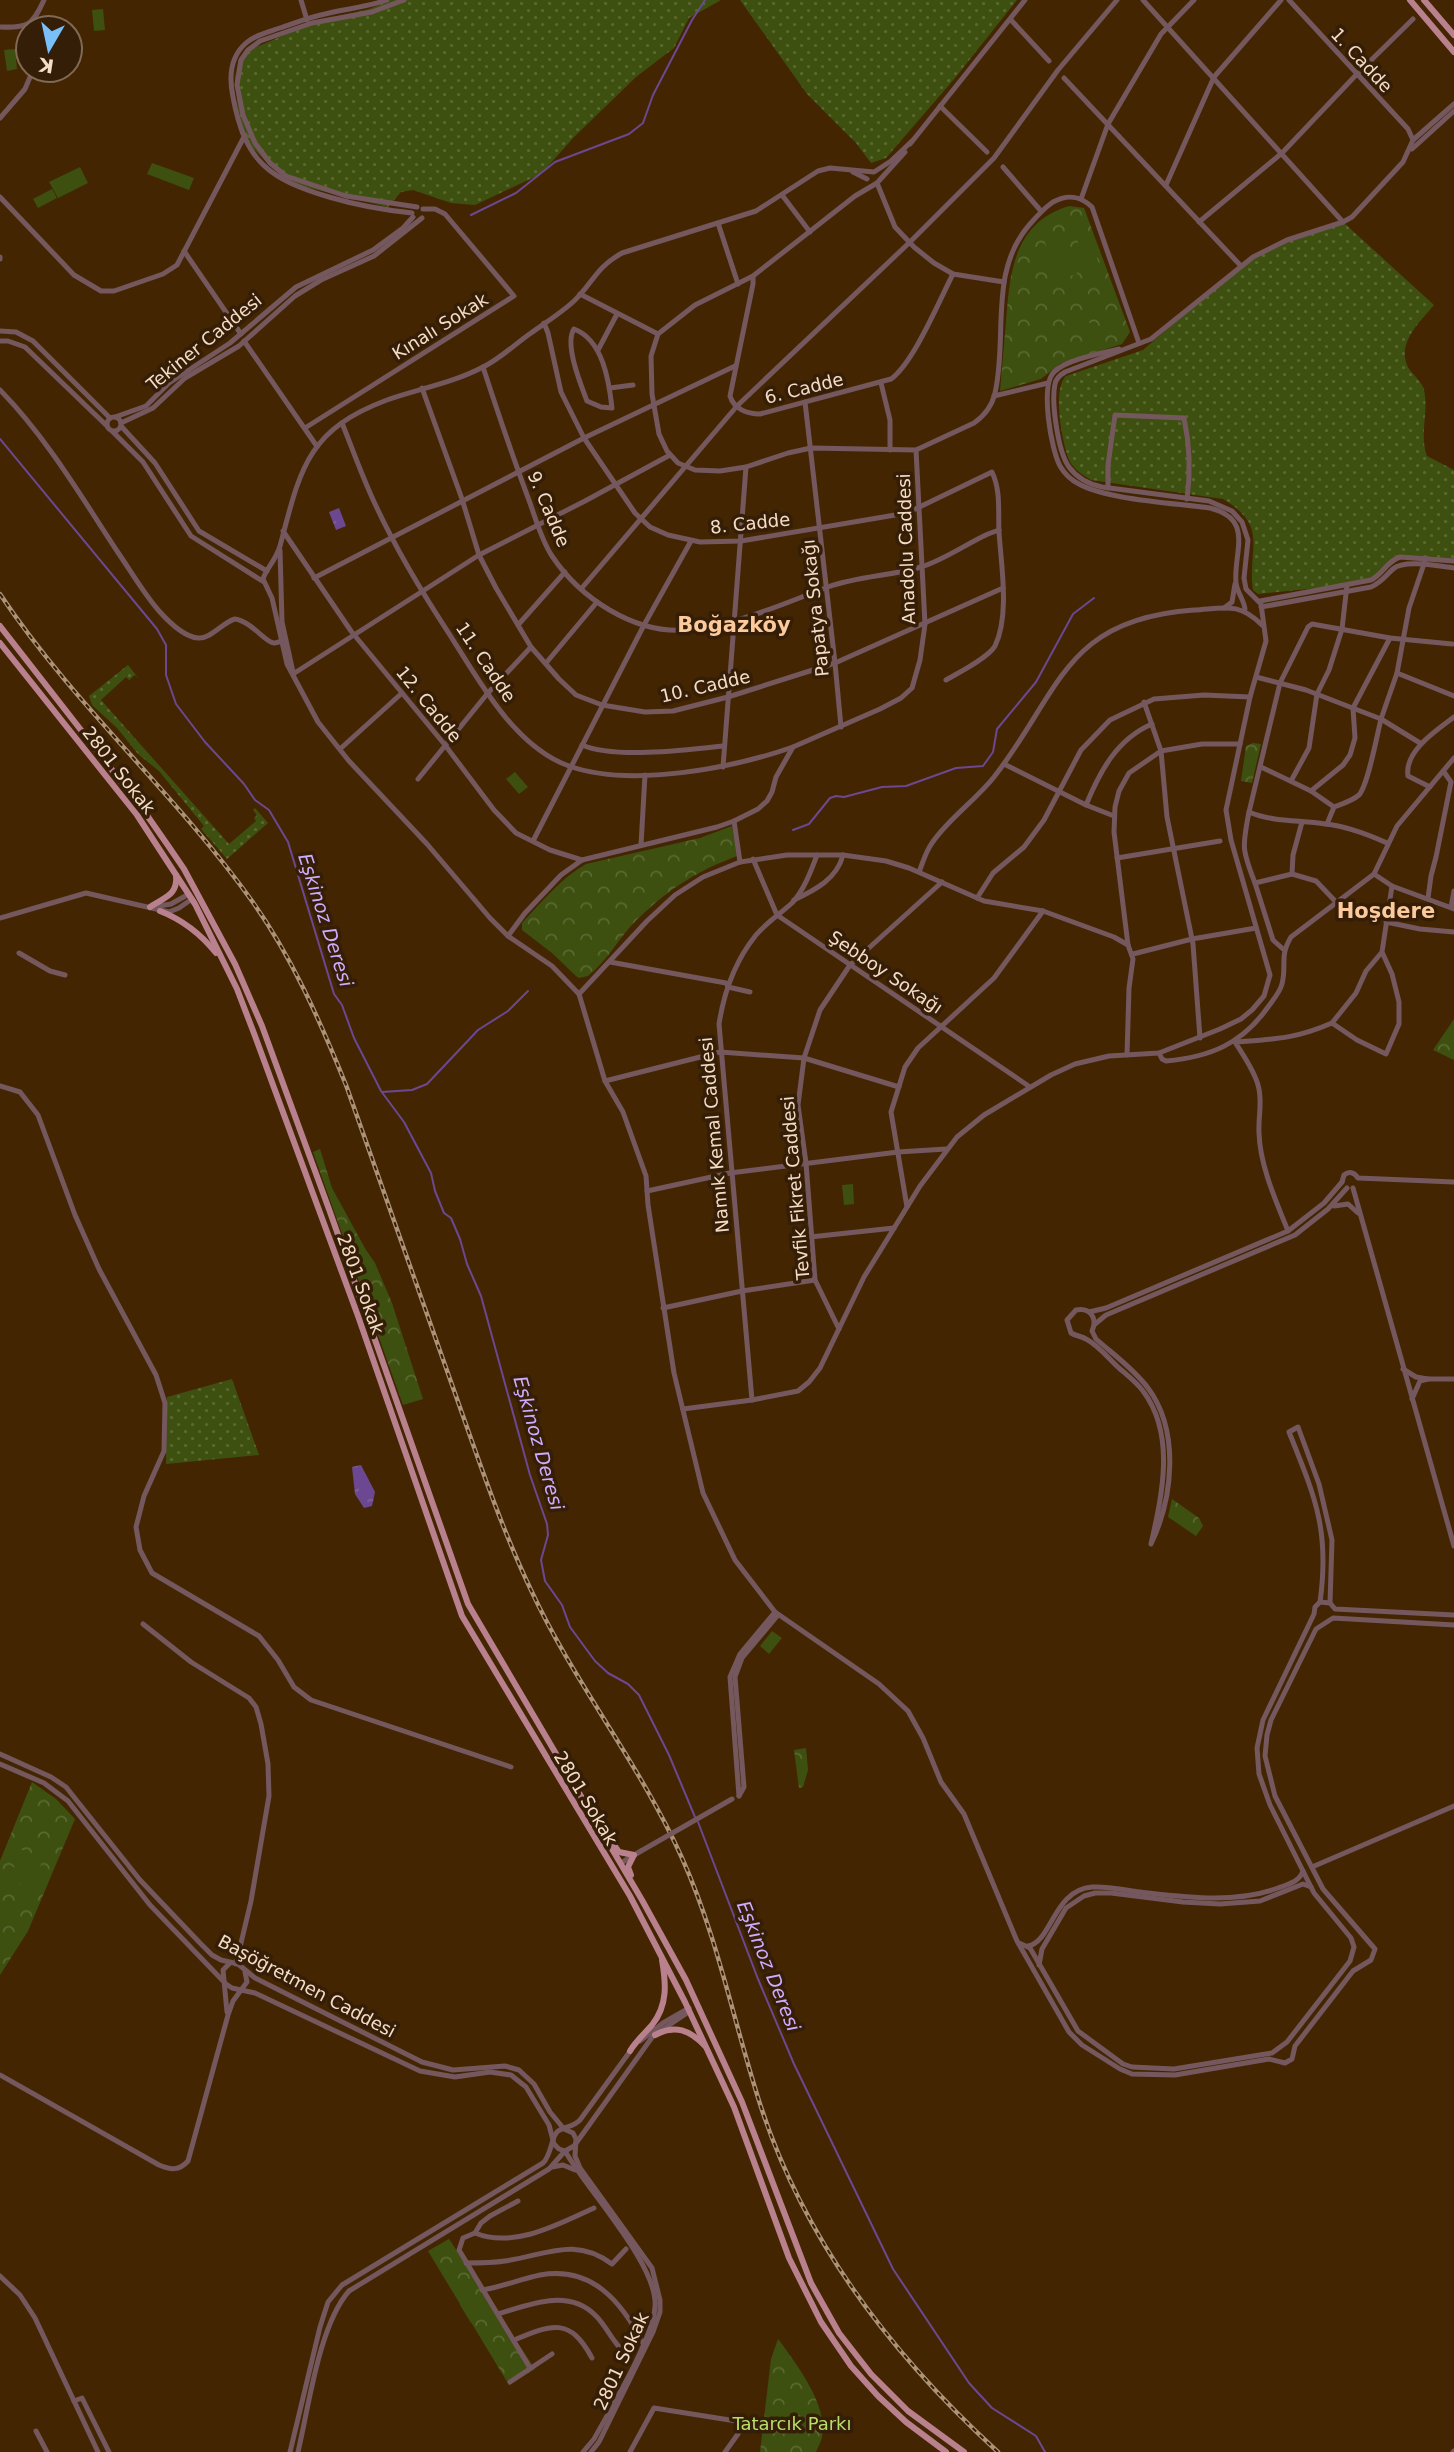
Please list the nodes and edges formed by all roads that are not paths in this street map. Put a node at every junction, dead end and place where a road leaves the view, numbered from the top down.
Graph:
1 (301, 0) edge
2 (387, 0) edge
3 (404, 0) edge
4 (1025, 0) edge
5 (1117, 0) edge
6 (1143, 0) edge
7 (1194, 0) edge
8 (1281, 0) edge
9 (1289, 0) edge
10 (1410, 0) edge
11 (1424, 0) edge
12 (1413, 19) dead end
13 (1011, 20) junction
14 (305, 22) junction
15 (1168, 27) junction
16 (1454, 35) edge
17 (1454, 52) edge
18 (1049, 61) dead end
19 (1356, 75) junction
20 (1214, 77) junction
21 (1064, 78) dead end
22 (28, 84) edge
23 (1454, 104) edge
24 (940, 106) junction
25 (1454, 111) edge
26 (0, 118) edge
27 (1108, 124) junction
28 (249, 129) junction
29 (244, 135) junction
30 (1413, 140) junction
31 (912, 141) junction
32 (1410, 151) junction
33 (987, 152) dead end
34 (1282, 153) junction
35 (1003, 167) dead end
36 (818, 171) junction
37 (873, 172) junction
38 (868, 180) junction
39 (877, 183) junction
40 (1166, 185) junction
41 (782, 195) junction
42 (0, 197) edge
43 (855, 197) junction
44 (1081, 199) junction
45 (420, 208) junction
46 (398, 211) junction
47 (1041, 211) junction
48 (413, 215) junction
49 (422, 218) junction
50 (1199, 222) junction
51 (1343, 222) junction
52 (718, 223) junction
53 (404, 227) junction
54 (810, 232) junction
55 (910, 242) junction
56 (184, 251) junction
57 (1241, 265) junction
58 (953, 274) junction
59 (753, 276) junction
60 (1003, 282) junction
61 (738, 284) junction
62 (580, 294) junction
63 (617, 314) junction
64 (544, 323) junction
65 (0, 331) edge
66 (241, 334) junction
67 (658, 334) junction
68 (0, 341) edge
69 (244, 341) junction
70 (1139, 343) junction
71 (598, 351) junction
72 (735, 366) junction
73 (484, 367) junction
74 (881, 383) junction
75 (1048, 383) junction
76 (633, 385) dead end
77 (422, 388) junction
78 (610, 388) junction
79 (0, 390) edge
80 (994, 396) junction
81 (805, 402) junction
82 (654, 405) junction
83 (737, 407) junction
84 (112, 418) junction
85 (342, 422) junction
86 (121, 424) junction
87 (107, 426) junction
88 (305, 429) junction
89 (113, 432) junction
90 (584, 438) junction
91 (316, 444) junction
92 (811, 449) junction
93 (890, 450) junction
94 (916, 450) junction
95 (670, 455) junction
96 (684, 466) junction
97 (746, 467) junction
98 (518, 473) junction
99 (614, 485) junction
100 (1108, 488) junction
101 (462, 499) junction
102 (1187, 499) junction
103 (919, 509) junction
104 (640, 519) junction
105 (538, 524) junction
106 (820, 528) junction
107 (999, 530) junction
108 (283, 531) junction
109 (393, 537) junction
110 (691, 541) junction
111 (741, 541) junction
112 (279, 547) junction
113 (479, 555) junction
114 (1425, 561) junction
115 (1454, 561) edge
116 (923, 566) junction
117 (1454, 568) edge
118 (268, 571) junction
119 (565, 572) junction
120 (314, 578) junction
121 (280, 579) junction
122 (1236, 580) junction
123 (264, 583) junction
124 (1347, 585) junction
125 (827, 588) junction
126 (1003, 588) junction
127 (581, 589) junction
128 (422, 590) junction
129 (1346, 593) junction
130 (1253, 597) junction
131 (597, 602) junction
132 (1261, 606) junction
133 (1245, 607) junction
134 (1224, 608) junction
135 (1251, 615) junction
136 (734, 620) junction
137 (925, 624) junction
138 (518, 625) junction
139 (644, 625) junction
140 (0, 626) edge
141 (1262, 626) junction
142 (1342, 629) junction
143 (353, 634) junction
144 (1390, 638) junction
145 (1404, 639) junction
146 (283, 640) junction
147 (0, 643) edge
148 (1452, 644) dead end
149 (531, 646) junction
150 (546, 663) junction
151 (835, 663) junction
152 (1397, 673) junction
153 (293, 674) junction
154 (1256, 677) junction
155 (946, 680) dead end
156 (1280, 683) junction
157 (402, 693) junction
158 (487, 694) junction
159 (1317, 694) junction
160 (1454, 695) edge
161 (728, 697) junction
162 (1250, 697) junction
163 (1144, 702) junction
164 (603, 705) junction
165 (1353, 708) junction
166 (1454, 717) edge
167 (1381, 719) junction
168 (1152, 724) junction
169 (841, 727) junction
170 (1420, 743) junction
171 (1240, 744) junction
172 (445, 745) junction
173 (582, 745) junction
174 (723, 746) junction
175 (793, 747) junction
176 (340, 749) junction
177 (1161, 751) junction
178 (1454, 758) edge
179 (1004, 764) junction
180 (571, 766) junction
181 (723, 767) junction
182 (1261, 767) junction
183 (1444, 772) junction
184 (645, 775) junction
185 (418, 779) dead end
186 (1291, 781) junction
187 (1430, 787) junction
188 (1311, 791) junction
189 (1060, 792) junction
190 (1086, 805) junction
191 (1334, 807) junction
192 (1249, 812) junction
193 (1114, 816) junction
194 (734, 821) junction
195 (1302, 822) junction
196 (1327, 824) junction
197 (533, 841) junction
198 (1220, 841) dead end
199 (1387, 843) junction
200 (641, 845) junction
201 (1173, 847) junction
202 (817, 855) junction
203 (843, 855) junction
204 (1117, 858) junction
205 (753, 859) junction
206 (582, 860) junction
207 (740, 862) junction
208 (174, 870) junction
209 (919, 872) junction
210 (1292, 874) junction
211 (1374, 874) junction
212 (942, 882) junction
213 (1255, 883) junction
214 (1392, 886) junction
215 (1454, 891) edge
216 (192, 894) junction
217 (977, 898) junction
218 (1428, 898) junction
219 (794, 900) junction
220 (1336, 902) junction
221 (147, 907) junction
222 (1452, 908) edge
223 (160, 911) junction
224 (1043, 911) junction
225 (777, 915) junction
226 (0, 918) edge
227 (1386, 922) junction
228 (1256, 928) junction
229 (1454, 932) edge
230 (508, 936) junction
231 (1192, 939) junction
232 (1128, 945) junction
233 (1283, 949) junction
234 (1382, 952) junction
235 (19, 953) dead end
236 (1133, 954) junction
237 (223, 961) junction
238 (610, 962) junction
239 (850, 965) junction
240 (65, 975) dead end
241 (728, 987) junction
242 (750, 992) dead end
243 (579, 994) junction
244 (1332, 1023) junction
245 (941, 1026) junction
246 (1200, 1038) junction
247 (1235, 1042) junction
248 (720, 1052) junction
249 (1159, 1053) junction
250 (1127, 1055) junction
251 (804, 1058) junction
252 (605, 1081) junction
253 (0, 1086) edge
254 (899, 1087) junction
255 (1030, 1087) junction
256 (946, 1149) junction
257 (898, 1152) junction
258 (806, 1163) junction
259 (730, 1173) junction
260 (1358, 1178) junction
261 (1342, 1182) junction
262 (1454, 1182) edge
263 (1350, 1188) junction
264 (647, 1191) junction
265 (907, 1207) junction
266 (1328, 1209) junction
267 (1360, 1214) junction
268 (894, 1228) junction
269 (1288, 1231) junction
270 (810, 1237) junction
271 (815, 1280) junction
272 (742, 1291) junction
273 (663, 1308) junction
274 (1089, 1312) junction
275 (1094, 1324) junction
276 (839, 1329) junction
277 (1092, 1331) junction
278 (1080, 1336) junction
279 (1402, 1368) junction
280 (1428, 1379) junction
281 (1454, 1379) edge
282 (1412, 1399) junction
283 (752, 1400) junction
284 (683, 1409) junction
285 (1454, 1546) edge
286 (1320, 1602) junction
287 (1330, 1603) junction
288 (1335, 1609) junction
289 (777, 1614) junction
290 (1314, 1614) junction
291 (1454, 1615) edge
292 (1334, 1618) junction
293 (1326, 1622) junction
294 (143, 1624) dead end
295 (1454, 1625) edge
296 (0, 1754) edge
297 (9, 1758) junction
298 (3, 1765) edge
299 (511, 1768) dead end
300 (1454, 1806) edge
301 (596, 1822) junction
302 (634, 1855) junction
303 (621, 1863) junction
304 (1312, 1867) junction
305 (613, 1868) junction
306 (1303, 1871) junction
307 (1311, 1888) junction
308 (650, 1914) junction
309 (1017, 1941) junction
310 (1371, 1943) junction
311 (1027, 1946) junction
312 (1353, 1950) junction
313 (661, 1955) junction
314 (1368, 1962) junction
315 (236, 1964) junction
316 (1039, 1965) junction
317 (222, 1977) junction
318 (241, 1989) junction
319 (693, 1994) junction
320 (691, 2010) junction
321 (228, 2015) junction
322 (654, 2035) junction
323 (1280, 2047) junction
324 (631, 2051) junction
325 (1294, 2051) junction
326 (709, 2052) junction
327 (1279, 2061) junction
328 (0, 2075) edge
329 (732, 2080) junction
330 (564, 2129) junction
331 (554, 2141) junction
332 (574, 2146) junction
333 (565, 2151) junction
334 (549, 2169) junction
335 (576, 2171) junction
336 (518, 2201) dead end
337 (594, 2208) dead end
338 (475, 2233) junction
339 (625, 2249) dead end
340 (466, 2263) junction
341 (0, 2276) edge
342 (482, 2290) junction
343 (498, 2314) junction
344 (514, 2340) junction
345 (643, 2343) junction
346 (630, 2352) dead end
347 (552, 2354) dead end
348 (592, 2358) dead end
349 (530, 2368) junction
350 (510, 2382) dead end
351 (74, 2401) junction
352 (36, 2431) dead end
353 (47, 2452) edge
354 (98, 2452) edge
355 (108, 2452) edge
356 (290, 2452) edge
357 (298, 2452) edge
358 (583, 2452) edge
359 (591, 2452) edge
360 (630, 2452) edge
361 (725, 2452) edge
362 (946, 2452) edge
363 (964, 2452) edge

1 - 14 street
2 - 14 street
3 - 14 street
4 - 13 street
5 - 55 street
6 - 15 street
7 - 15 street
8 - 20 street
9 - 19 street, 1. Cadde
10 - 17 main road
11 - 16 main road
12 - 19 street
13 - 18 street
13 - 24 street
14 - 28 street
14 - 29 street
15 - 20 street
15 - 27 street
19 - 30 street, 1. Cadde
19 - 34 street
20 - 34 street
20 - 40 street
21 - 27 street
22 - 26 street
23 - 30 street
24 - 31 street
24 - 33 street
25 - 32 street
27 - 40 street
27 - 44 street
28 - 29 street
28 - 45 street
29 - 46 street
29 - 56 street
30 - 32 street
31 - 37 street
31 - 39 street
32 - 51 street
34 - 50 street
34 - 51 street
35 - 47 street
36 - 37 street
36 - 38 street
36 - 41 street
37 - 38 street
37 - 39 street
38 - 39 street
38 - 43 street
39 - 43 street
39 - 55 street
40 - 50 street
41 - 52 street
41 - 54 street
42 - 56 street
43 - 54 street
44 - 47 street
44 - 70 street
45 - 48 street, Tekiner Caddesi
45 - 49 street
45 - 88 street, Kınalı Sokak
46 - 48 street
46 - 53 street
47 - 60 street
48 - 49 street
48 - 53 street, Tekiner Caddesi
49 - 69 street, Tekiner Caddesi
50 - 57 street
51 - 57 street
52 - 61 street
52 - 62 street
53 - 66 street, Tekiner Caddesi
54 - 59 street
55 - 58 street
55 - 83 street
56 - 66 street
57 - 70 street
58 - 60 street
58 - 74 street, 6. Cadde
59 - 61 street
59 - 72 street
60 - 80 street
61 - 67 street
62 - 63 street
62 - 64 street
63 - 67 street
63 - 71 street
64 - 73 street
64 - 90 street, 8. Cadde
65 - 84 street
66 - 84 street, Tekiner Caddesi
67 - 82 street
68 - 87 street
69 - 86 street, Tekiner Caddesi
69 - 88 street
70 - 75 street
70 - 100 street
71 - 78 street
71 - 78 street
72 - 82 street
72 - 83 street
73 - 77 street
73 - 98 street, 9. Cadde
74 - 81 street, 6. Cadde
74 - 93 street
75 - 80 street
75 - 122 street
76 - 78 street
77 - 85 street
77 - 101 street, 10. Cadde
79 - 146 street
80 - 94 street, Anadolu Caddesi
81 - 83 street, 6. Cadde
81 - 92 street, Papatya Sokağı
82 - 90 street
82 - 95 street
83 - 96 street
84 - 86 street
84 - 87 street
85 - 91 street
85 - 109 street, 11. Cadde
86 - 89 street, Tekiner Caddesi
86 - 118 street
87 - 89 street
88 - 91 street
89 - 123 street
90 - 98 street
90 - 99 street, 8. Cadde
91 - 108 street
92 - 93 street
92 - 97 street
92 - 106 street, Papatya Sokağı
93 - 94 street
94 - 103 street, Anadolu Caddesi
95 - 96 street
95 - 99 street
96 - 97 street
96 - 104 street
97 - 111 street
98 - 101 street
98 - 105 street, 9. Cadde
99 - 104 street, 8. Cadde
99 - 105 street
100 - 102 street
100 - 102 street
101 - 109 street
101 - 113 street, 10. Cadde
102 - 130 street
103 - 106 street, 8. Cadde
103 - 107 street, 8. Cadde
103 - 116 street, Anadolu Caddesi
104 - 110 street, 8. Cadde
104 - 127 street
105 - 113 street
105 - 119 street, 9. Cadde
106 - 111 street, 8. Cadde
106 - 125 street, Papatya Sokağı
107 - 116 street, 9. Cadde
107 - 126 street
108 - 112 street
108 - 120 street, 12. Cadde
109 - 120 street
109 - 128 street, 11. Cadde
110 - 111 street, 8. Cadde
110 - 139 street
111 - 136 street
112 - 118 street
112 - 121 street
113 - 128 street
113 - 138 street, 10. Cadde
114 - 115 street
114 - 117 street
114 - 124 street
114 - 129 street
114 - 145 street
116 - 125 street, 9. Cadde
116 - 137 street, Anadolu Caddesi
118 - 121 street
118 - 123 street
119 - 127 street, 9. Cadde
119 - 138 street
120 - 143 street, 12. Cadde
121 - 123 street
121 - 146 street
122 - 133 street
122 - 134 street
123 - 146 street
124 - 129 street
124 - 132 street
125 - 136 street, 9. Cadde
125 - 151 street, Papatya Sokağı
126 - 137 street, 10. Cadde
126 - 155 street
127 - 131 street, 9. Cadde
128 - 143 street
128 - 158 street, 11. Cadde
129 - 132 street
129 - 142 street
130 - 132 street
130 - 133 street
131 - 139 street, 9. Cadde
131 - 150 street
132 - 135 street
132 - 141 street
133 - 134 street
133 - 135 street
134 - 179 street
135 - 141 street
136 - 139 street, 9. Cadde
136 - 161 street
137 - 151 street, 10. Cadde
137 - 169 street, Anadolu Caddesi
138 - 149 street, 10. Cadde
139 - 164 street
140 - 216 main road, 2801 Sokak
141 - 154 street
142 - 144 street
142 - 156 street
142 - 159 street
143 - 153 street
143 - 157 street, 12. Cadde
144 - 145 street
144 - 165 street
145 - 148 street
145 - 152 street
146 - 153 street
147 - 208 main road, 2801 Sokak
149 - 150 street, 10. Cadde
149 - 158 street
150 - 164 street, 10. Cadde
151 - 161 street, 10. Cadde
151 - 169 street, Papatya Sokağı
152 - 160 street
152 - 167 street
153 - 176 street
154 - 156 street
154 - 162 street
156 - 159 street
156 - 182 street
157 - 172 street, 12. Cadde
157 - 176 street
158 - 172 street
158 - 180 street, 11. Cadde
159 - 165 street
159 - 186 street
161 - 164 street, 10. Cadde
161 - 174 street
162 - 163 street
162 - 171 street
163 - 168 street
163 - 189 street
164 - 173 street
165 - 167 street
165 - 188 street
166 - 170 street
167 - 170 street
167 - 191 street
168 - 177 street
168 - 190 street
169 - 175 street, Anadolu Caddesi
170 - 187 street
171 - 177 street
171 - 228 street
172 - 185 street
172 - 197 street, 12. Cadde
173 - 174 street
173 - 180 street
174 - 181 street
175 - 181 street, 11. Cadde
175 - 194 street
176 - 230 street
177 - 193 street
177 - 201 street
178 - 183 street
179 - 189 street
179 - 209 street
180 - 184 street, 11. Cadde
180 - 197 street
181 - 184 street, 11. Cadde
182 - 186 street
182 - 192 street
183 - 187 street
183 - 218 street
184 - 200 street
186 - 188 street
187 - 199 street
188 - 191 street
189 - 190 street
189 - 217 street
190 - 193 street
191 - 196 street
192 - 195 street
192 - 213 street
193 - 204 street
194 - 200 street
194 - 207 street
195 - 196 street
195 - 210 street
196 - 199 street
197 - 206 street, 12. Cadde
198 - 201 street
199 - 211 street
200 - 206 street
201 - 204 street
201 - 231 street
202 - 203 street
202 - 205 street
202 - 219 street, Namık Kemal Caddesi
203 - 209 street
203 - 219 street
204 - 232 street
205 - 207 street
205 - 225 street
206 - 230 street
207 - 238 street
208 - 216 main road, 2801 Sokak
208 - 221 main road
209 - 212 street
210 - 213 street
210 - 220 street
211 - 214 street
211 - 220 street
212 - 217 street
212 - 239 street, Tevfik Fikret Caddesi
213 - 233 street
214 - 218 street
214 - 227 street
215 - 222 street
216 - 221 street
216 - 223 street
216 - 237 main road, 2801 Sokak
216 - 301 main road, 2801 Sokak
217 - 224 street
218 - 222 street
219 - 225 street, Namık Kemal Caddesi
220 - 233 street
221 - 223 street
221 - 226 street
223 - 237 main road
224 - 232 street
224 - 245 street
225 - 239 street, Şebboy Sokağı
225 - 241 street, Namık Kemal Caddesi
227 - 229 street
227 - 234 street
228 - 231 street
228 - 246 street
230 - 243 street
231 - 236 street
231 - 246 street
232 - 236 street
233 - 247 street
234 - 244 street
234 - 244 street
235 - 240 street
236 - 250 street
237 - 305 main road, 2801 Sokak
238 - 241 street
238 - 243 street
239 - 245 street, Şebboy Sokağı
239 - 251 street, Tevfik Fikret Caddesi
241 - 242 street
241 - 248 street, Namık Kemal Caddesi
243 - 252 street
244 - 247 street
245 - 254 street
245 - 255 street, Şebboy Sokağı
246 - 249 street
247 - 249 street
247 - 269 street
248 - 251 street
248 - 252 street
248 - 259 street, Namık Kemal Caddesi
249 - 250 street
250 - 255 street
251 - 254 street
251 - 258 street, Tevfik Fikret Caddesi
252 - 264 street
253 - 299 street
254 - 257 street
255 - 256 street
256 - 257 street
256 - 265 street
257 - 258 street
257 - 265 street
258 - 259 street
258 - 270 street, Tevfik Fikret Caddesi
259 - 264 street
259 - 272 street, Namık Kemal Caddesi
260 - 261 street
260 - 262 street
260 - 263 street
261 - 263 street
261 - 269 street
263 - 266 street
263 - 267 street
264 - 273 street
265 - 268 street
266 - 267 street
266 - 275 street
267 - 279 street
268 - 270 street
268 - 276 street
269 - 274 street
270 - 271 street, Tevfik Fikret Caddesi
271 - 272 street
271 - 276 street, Tevfik Fikret Caddesi
272 - 273 street
272 - 283 street, Namık Kemal Caddesi
273 - 284 street
274 - 275 street
274 - 278 street
275 - 277 street
276 - 283 street
277 - 278 street
277 - 278 street
279 - 280 street
279 - 282 street
280 - 281 street
280 - 282 street
282 - 285 street
283 - 284 street
284 - 289 street
286 - 287 street
286 - 287 street
286 - 290 street
287 - 288 street
288 - 291 street
288 - 292 street
289 - 302 street, bridge
289 - 309 street
290 - 293 street
290 - 306 street
292 - 293 street
292 - 295 street
293 - 304 street
294 - 315 street
296 - 297 street, Başöğretmen Caddesi
297 - 298 street
297 - 315 street, Başöğretmen Caddesi
298 - 317 street, Başöğretmen Caddesi
300 - 304 street
301 - 302 main road
301 - 303 main road, 2801 Sokak
302 - 303 street
302 - 308 main road
303 - 305 main road
303 - 308 main road, 2801 Sokak
304 - 310 street
305 - 313 main road, 2801 Sokak
306 - 307 street
306 - 311 street
307 - 312 street
307 - 316 street
308 - 319 main road
309 - 311 street
309 - 327 street
310 - 312 street
310 - 314 street
311 - 316 street
312 - 314 street
312 - 323 street
313 - 320 main road, 2801 Sokak
313 - 324 main road
314 - 325 street
315 - 317 street
315 - 318 street
315 - 330 street, Başöğretmen Caddesi
316 - 323 street
317 - 318 street, Başöğretmen Caddesi
317 - 321 street
318 - 321 street
318 - 331 street, Başöğretmen Caddesi
319 - 320 main road
319 - 329 main road
320 - 322 street
320 - 324 street
320 - 326 main road
320 - 329 main road
321 - 328 street
322 - 326 main road
322 - 332 street
323 - 325 street
323 - 327 street
324 - 330 street
325 - 327 street
326 - 362 main road
329 - 363 main road
330 - 331 street
330 - 332 street, Başöğretmen Caddesi
331 - 333 street, Başöğretmen Caddesi
331 - 356 street
332 - 333 street
332 - 359 street, 2801 Sokak
333 - 334 street
333 - 335 street, Başöğretmen Caddesi
334 - 335 street
334 - 357 street
335 - 345 street, Başöğretmen Caddesi
336 - 338 street
337 - 338 street
338 - 340 street
339 - 340 street
340 - 342 street
341 - 351 street
342 - 343 street
342 - 345 street
343 - 344 street
343 - 346 street
344 - 348 street
344 - 349 street
345 - 358 street, Başöğretmen Caddesi
347 - 349 street
349 - 350 street
351 - 354 street
351 - 355 street
352 - 353 street
360 - 361 street

